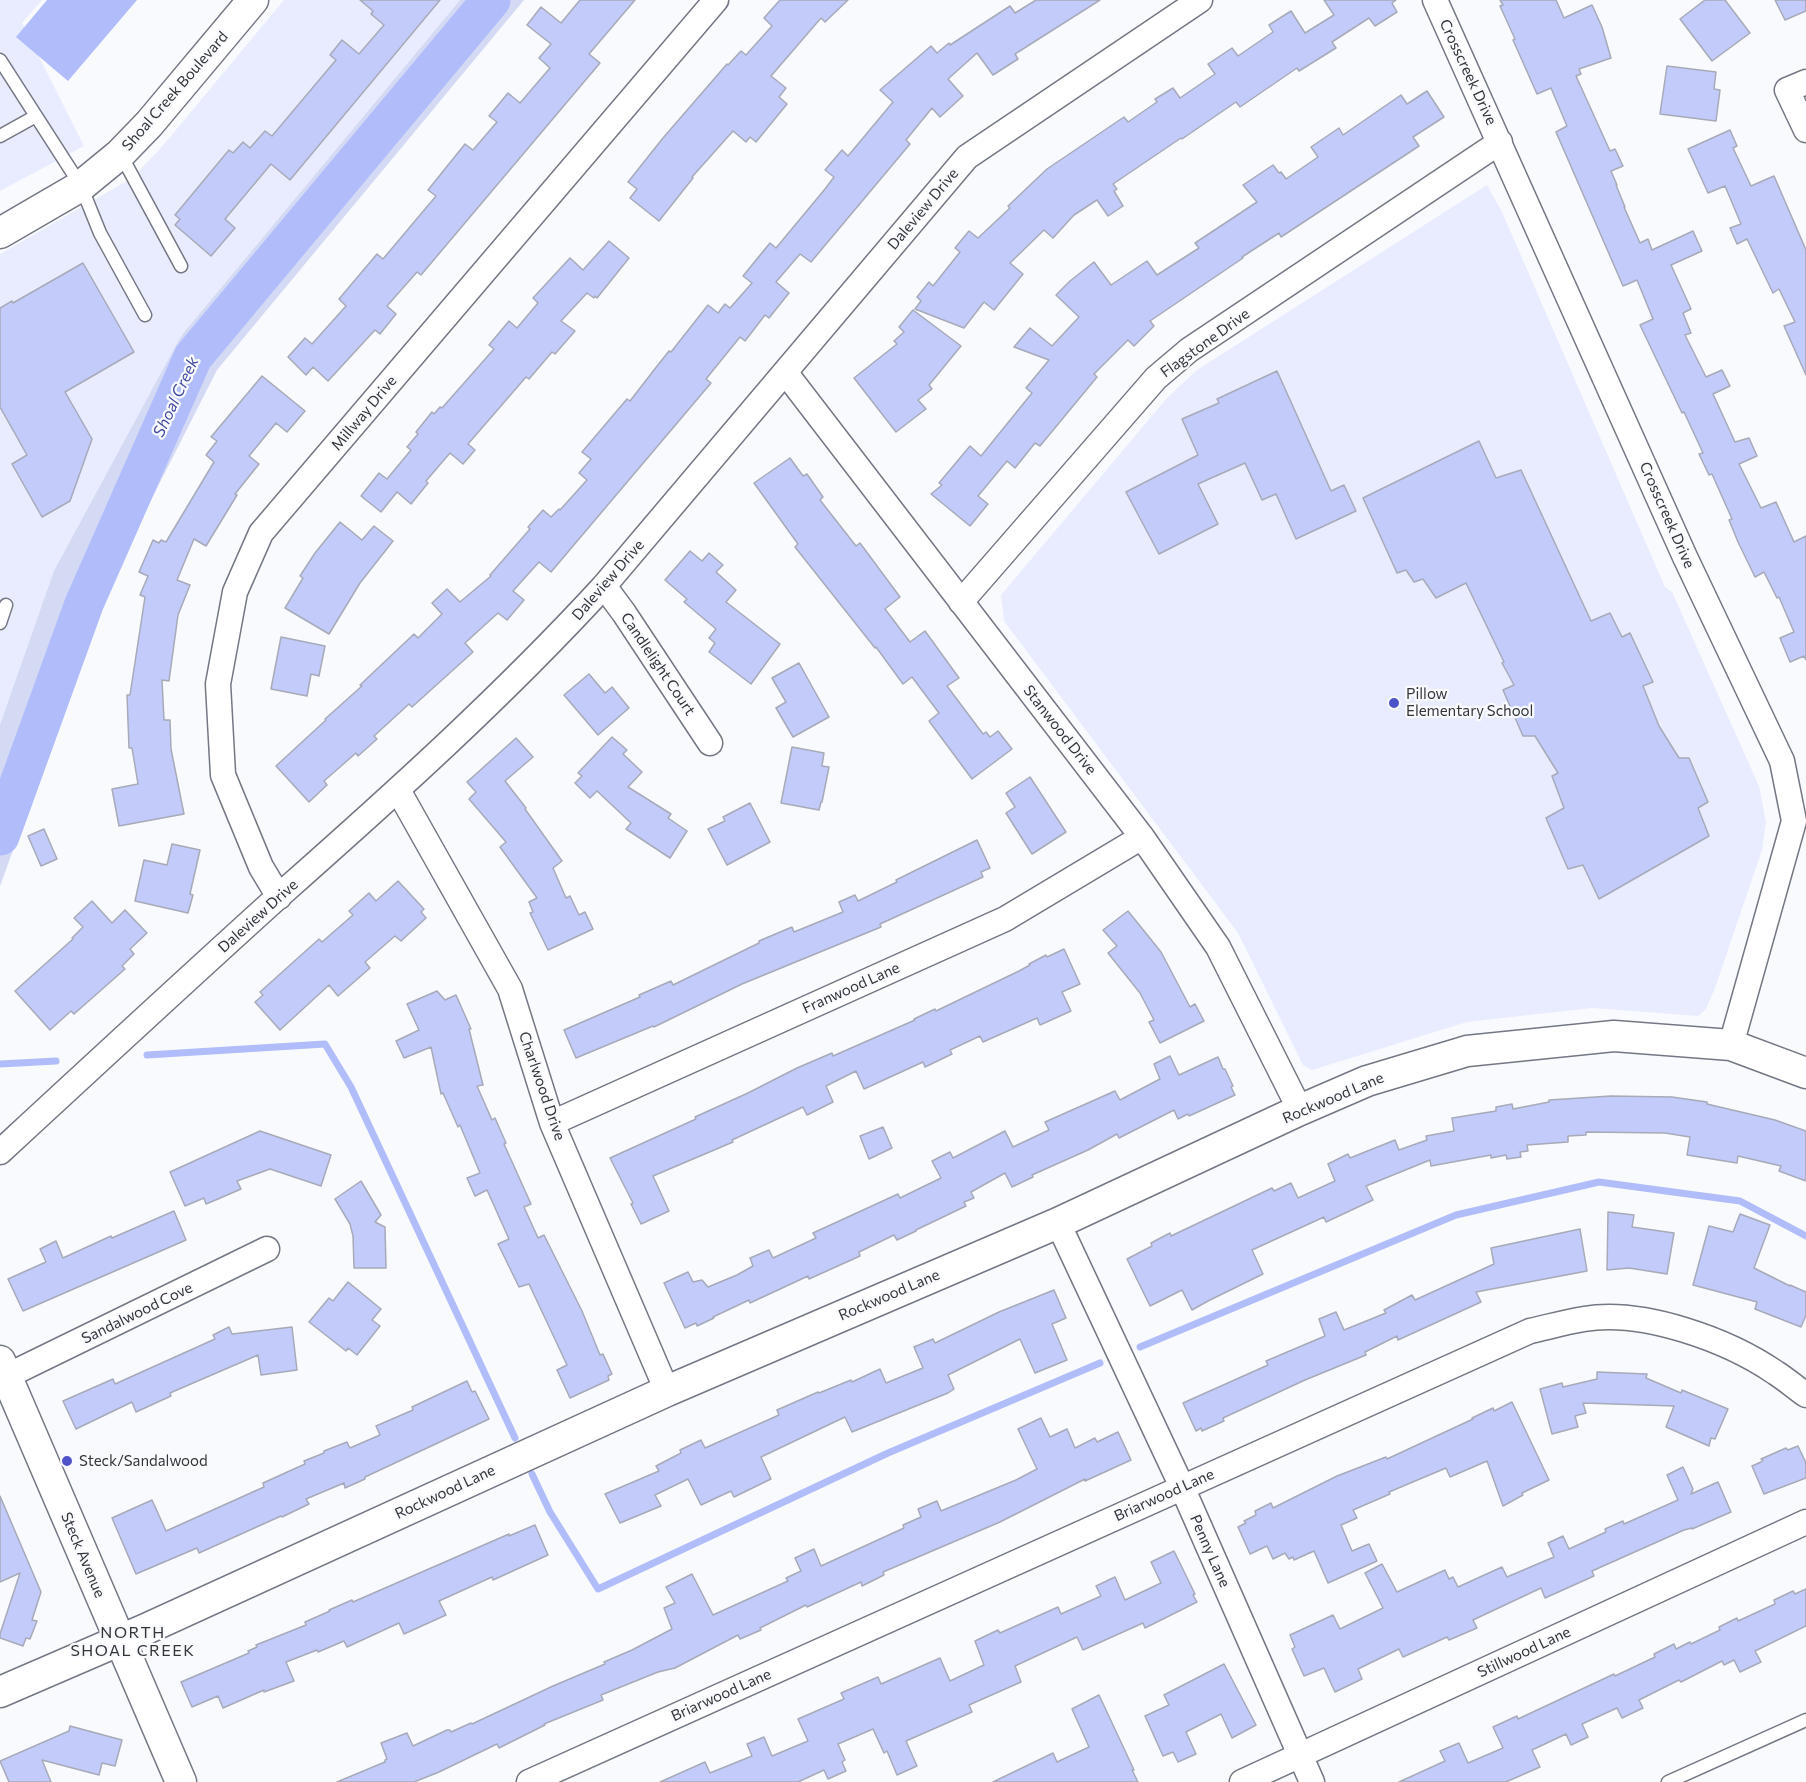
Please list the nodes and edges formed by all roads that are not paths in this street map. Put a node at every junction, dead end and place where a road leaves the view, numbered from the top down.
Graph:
1 (253, 0) edge
2 (716, 0) edge
3 (1200, 0) edge
4 (1435, 0) edge
5 (0, 60) edge
6 (1797, 86) edge
7 (36, 116) junction
8 (1806, 130) edge
9 (0, 136) edge
10 (1500, 142) junction
11 (120, 154) junction
12 (81, 186) junction
13 (0, 233) edge
14 (181, 266) dead end
15 (145, 315) dead end
16 (786, 372) junction
17 (604, 586) junction
18 (961, 602) junction
19 (6, 605) dead end
20 (0, 623) edge
21 (710, 743) dead end
22 (398, 790) junction
23 (1800, 821) edge
24 (1142, 837) junction
25 (279, 897) junction
26 (1731, 1045) junction
27 (1806, 1073) edge
28 (1300, 1110) junction
29 (552, 1124) junction
30 (0, 1152) edge
31 (1058, 1223) junction
32 (267, 1250) dead end
33 (3, 1369) edge
34 (667, 1390) junction
35 (1806, 1395) edge
36 (1182, 1488) junction
37 (1806, 1522) edge
38 (119, 1641) junction
39 (0, 1692) edge
40 (1806, 1720) edge
41 (1300, 1756) junction
42 (181, 1782) edge
43 (529, 1782) edge
44 (1242, 1782) edge
45 (1312, 1782) edge
46 (1668, 1782) edge

1 - 11 street, Shoal Creek Boulevard
2 - 25 street, Millway Drive
3 - 16 street, Daleview Drive
4 - 10 street, Crosscreek Drive
5 - 7 lane
6 - 8 street
7 - 9 lane
7 - 12 lane
10 - 18 street, Flagstone Drive
10 - 23 street, Crosscreek Drive
11 - 12 street, Shoal Creek Boulevard
11 - 14 lane
12 - 13 street, Shoal Creek Boulevard
12 - 15 lane
16 - 17 street, Daleview Drive
16 - 18 street, Stanwood Drive
17 - 21 street, Candlelight Court
17 - 22 street, Daleview Drive
18 - 24 street, Stanwood Drive
19 - 20 lane
22 - 25 street, Daleview Drive
22 - 29 street, Charlwood Drive
23 - 26 street, Crosscreek Drive
24 - 28 street, Stanwood Drive
24 - 29 street, Franwood Lane
25 - 30 street, Daleview Drive
26 - 27 street, Rockwood Lane
26 - 28 street, Rockwood Lane
28 - 31 street, Rockwood Lane
29 - 34 street, Charlwood Drive
31 - 34 street, Rockwood Lane
31 - 36 street, Penny Lane
32 - 33 street, Sandalwood Cove
33 - 38 street, Steck Avenue
34 - 38 street, Rockwood Lane
35 - 36 street, Briarwood Lane
36 - 41 street, Penny Lane
36 - 43 street, Briarwood Lane
37 - 41 street, Stillwood Lane
38 - 39 street, Rockwood Lane
38 - 42 street, Steck Avenue
40 - 46 lane
41 - 44 street, Stillwood Lane
41 - 45 street, Penny Lane

